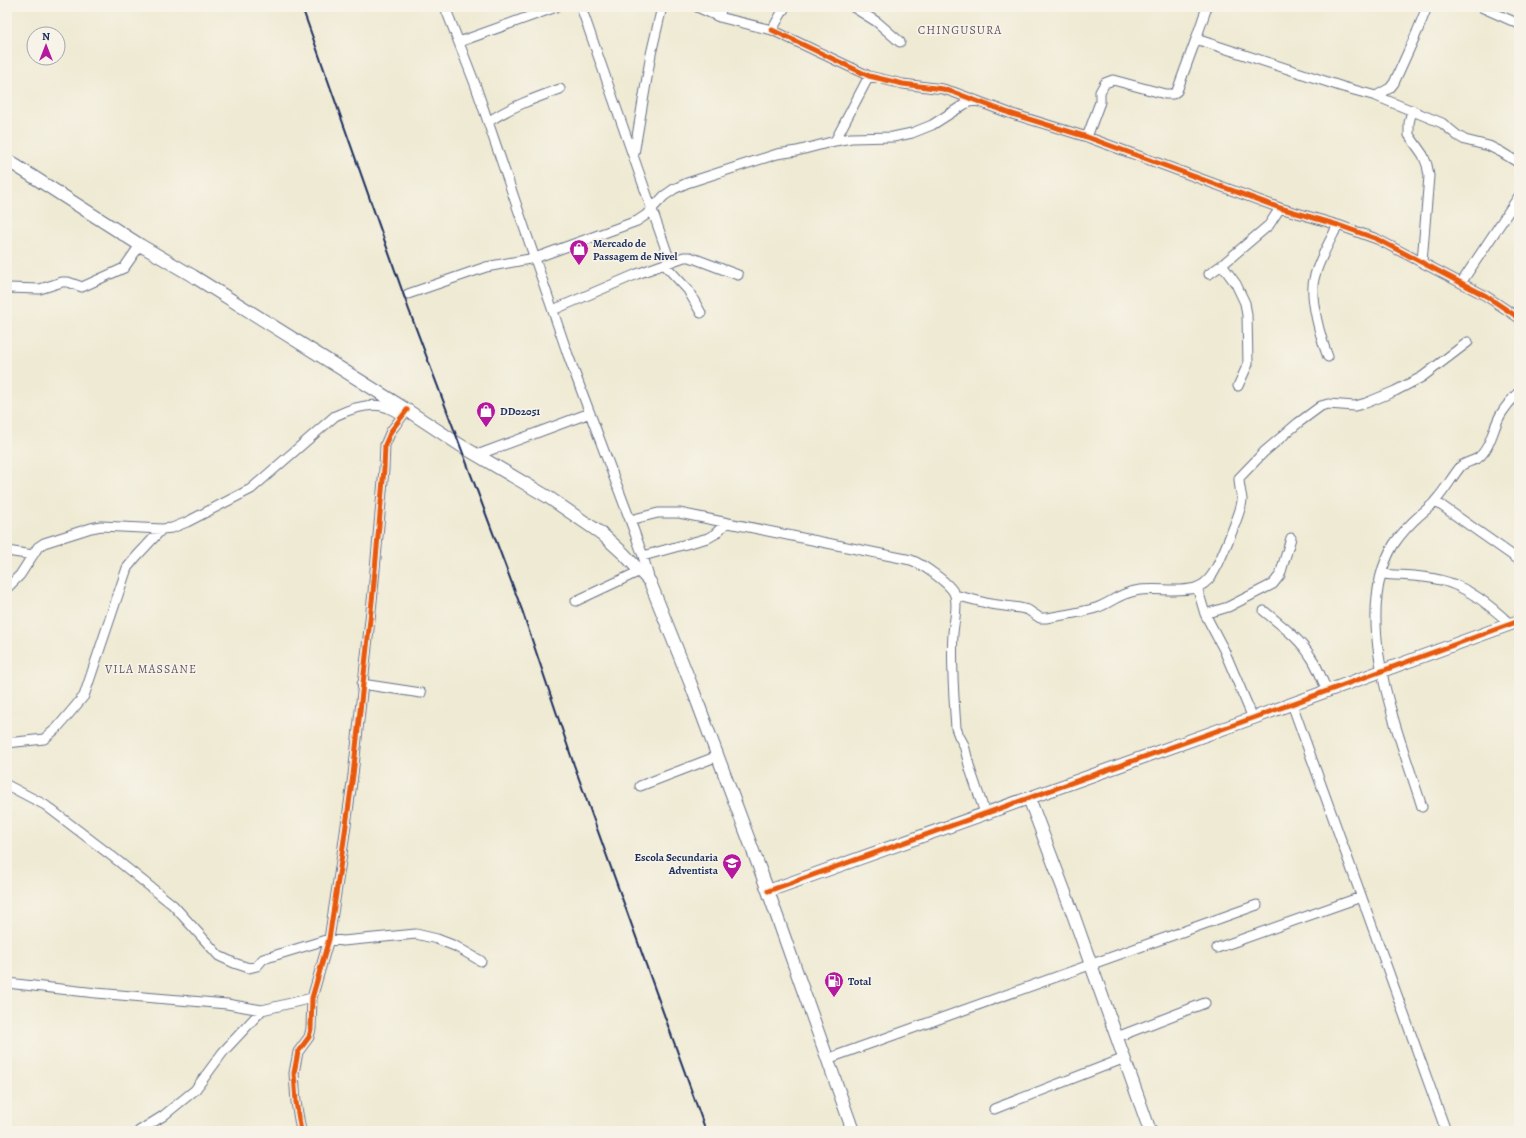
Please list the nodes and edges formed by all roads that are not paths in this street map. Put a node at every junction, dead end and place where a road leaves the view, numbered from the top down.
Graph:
1 (445, 7) edge
2 (556, 7) edge
3 (581, 7) edge
4 (662, 7) edge
5 (697, 7) edge
6 (722, 7) edge
7 (785, 7) edge
8 (853, 7) edge
9 (1207, 7) edge
10 (1427, 7) edge
11 (1481, 7) edge
12 (719, 17) junction
13 (1519, 24) edge
14 (772, 30) junction
15 (1196, 40) junction
16 (459, 42) junction
17 (900, 42) dead end
18 (869, 76) junction
19 (1394, 84) junction
20 (560, 89) dead end
21 (1376, 96) junction
22 (975, 100) junction
23 (1394, 104) junction
24 (1412, 110) junction
25 (488, 122) junction
26 (1087, 137) junction
27 (835, 141) junction
28 (633, 155) junction
29 (7, 160) edge
30 (1519, 164) edge
31 (1519, 196) edge
32 (1280, 208) junction
33 (653, 209) junction
34 (1338, 225) junction
35 (140, 245) junction
36 (535, 258) junction
37 (667, 262) junction
38 (1422, 262) junction
39 (1222, 265) junction
40 (1209, 274) dead end
41 (738, 275) dead end
42 (1461, 283) junction
43 (7, 288) edge
44 (408, 294) dead end
45 (553, 310) junction
46 (701, 313) dead end
47 (1519, 318) edge
48 (1468, 342) dead end
49 (1328, 357) dead end
50 (1238, 386) dead end
51 (1519, 392) edge
52 (405, 413) junction
53 (590, 413) junction
54 (477, 454) junction
55 (1435, 501) junction
56 (630, 520) junction
57 (726, 523) junction
58 (162, 529) junction
59 (1291, 538) dead end
60 (7, 551) edge
61 (32, 555) junction
62 (643, 556) junction
63 (1519, 560) edge
64 (640, 571) junction
65 (1382, 574) junction
66 (650, 582) junction
67 (1197, 587) junction
68 (7, 588) edge
69 (955, 595) junction
70 (576, 601) dead end
71 (1264, 611) dead end
72 (1205, 614) junction
73 (1515, 622) edge
74 (1381, 671) junction
75 (362, 684) junction
76 (1327, 691) junction
77 (421, 693) dead end
78 (1292, 704) junction
79 (1253, 718) junction
80 (7, 743) edge
81 (718, 756) junction
82 (7, 785) edge
83 (640, 786) dead end
84 (1029, 798) junction
85 (1422, 808) dead end
86 (985, 813) junction
87 (768, 891) junction
88 (1362, 897) junction
89 (1257, 905) dead end
90 (329, 939) junction
91 (1217, 948) dead end
92 (481, 961) dead end
93 (1090, 964) junction
94 (7, 983) edge
95 (312, 998) junction
96 (1205, 1003) dead end
97 (262, 1010) junction
98 (1117, 1037) junction
99 (1125, 1058) junction
100 (827, 1059) junction
101 (994, 1110) dead end
102 (139, 1131) edge
103 (301, 1131) edge
104 (853, 1131) edge
105 (1150, 1131) edge
106 (1446, 1131) edge

1 - 16 street
2 - 16 street
3 - 28 street
4 - 28 street
5 - 12 street
6 - 12 street
7 - 14 street
8 - 17 street
9 - 15 street
10 - 19 street
11 - 13 street
12 - 14 street
14 - 18 street
15 - 21 street
15 - 26 street
16 - 25 street
18 - 22 street
18 - 27 street
19 - 21 street
19 - 23 street
20 - 25 street
21 - 23 street
22 - 26 street
22 - 27 street
23 - 24 street
24 - 30 street
24 - 38 street
25 - 36 street
26 - 32 street
27 - 33 street
28 - 33 street
29 - 35 main road
31 - 42 street
32 - 34 street
32 - 39 street
33 - 36 street
33 - 37 street
34 - 38 street
34 - 49 street
35 - 43 street
35 - 52 main road
36 - 44 street
36 - 45 street
37 - 41 street
37 - 45 street
37 - 46 street
38 - 42 street
39 - 40 street
39 - 50 street
42 - 47 street
45 - 53 street
48 - 67 street
51 - 55 street
52 - 54 main road
52 - 58 street
52 - 75 street
53 - 54 street
53 - 56 street
54 - 64 main road
55 - 63 street
55 - 65 street
56 - 57 street
56 - 62 street
57 - 62 street
57 - 69 street
58 - 61 street
58 - 80 street
59 - 72 street
60 - 61 street
61 - 68 street
62 - 66 street
64 - 66 main road
64 - 70 street
65 - 73 street
65 - 74 street
66 - 81 main road
67 - 69 street
67 - 72 street
69 - 86 street
71 - 76 street
72 - 79 street
73 - 74 main road
74 - 76 main road
74 - 85 street
75 - 77 street
75 - 90 street
76 - 78 main road
78 - 79 main road
78 - 88 street
79 - 84 main road
81 - 83 street
81 - 87 main road
82 - 90 street
84 - 86 main road
84 - 93 main road
86 - 87 main road
87 - 100 main road
88 - 91 street
88 - 106 street
89 - 93 street
90 - 92 street
90 - 95 street
93 - 98 main road
93 - 100 street
94 - 97 street
95 - 97 street
95 - 103 street
96 - 98 street
97 - 102 street
98 - 99 main road
99 - 101 street
99 - 105 main road
100 - 104 main road

